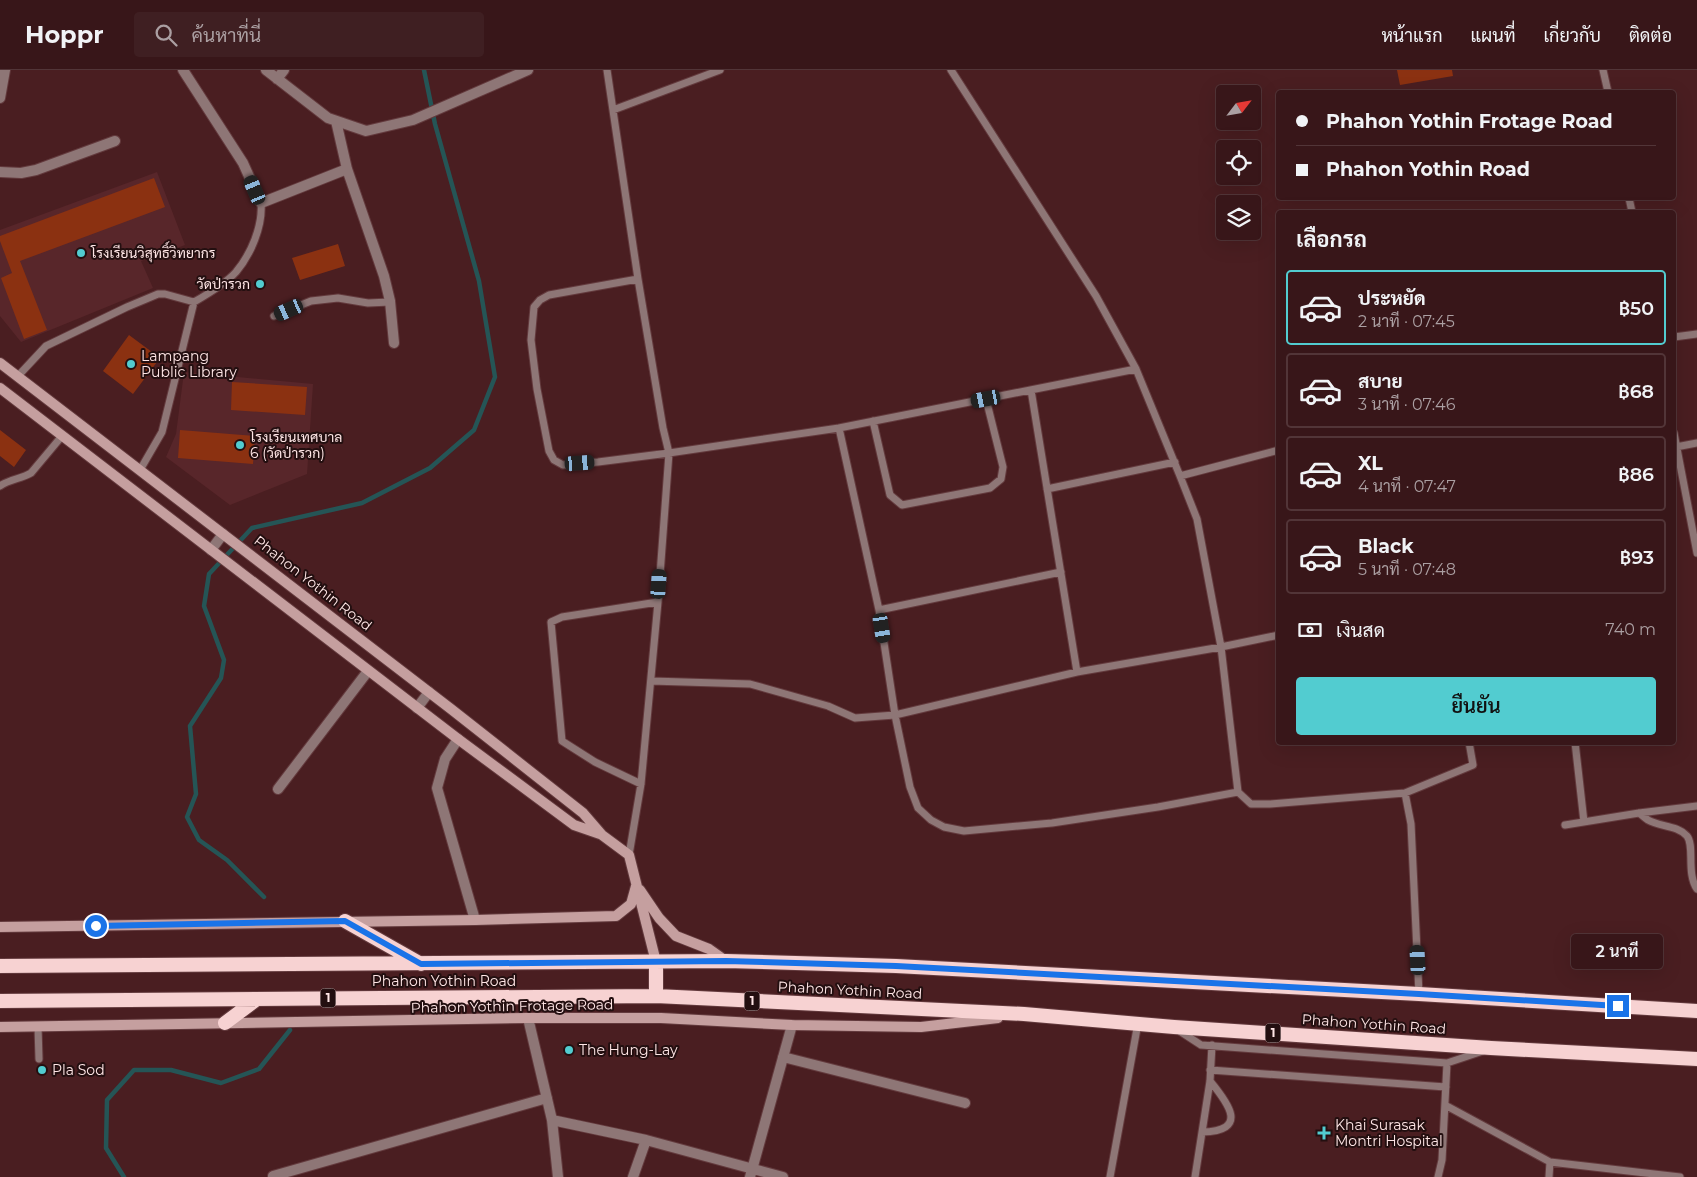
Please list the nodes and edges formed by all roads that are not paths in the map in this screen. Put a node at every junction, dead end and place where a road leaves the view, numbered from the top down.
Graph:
1 (5, 70) edge
2 (183, 70) edge
3 (266, 70) edge
4 (284, 70) edge
5 (528, 70) edge
6 (607, 70) edge
7 (720, 70) edge
8 (952, 70) edge
9 (1603, 70) edge
10 (277, 79) junction
11 (1608, 90) edge
12 (0, 95) edge
13 (613, 110) junction
14 (336, 121) junction
15 (116, 141) dead end
16 (347, 168) junction
17 (0, 172) edge
18 (261, 203) junction
19 (638, 279) junction
20 (194, 302) junction
21 (390, 302) junction
22 (274, 316) dead end
23 (1697, 334) edge
24 (1676, 337) edge
25 (394, 343) dead end
26 (0, 363) edge
27 (1136, 369) junction
28 (18, 376) junction
29 (0, 388) edge
30 (1031, 390) junction
31 (986, 399) junction
32 (873, 421) junction
33 (839, 428) junction
34 (62, 436) junction
35 (1697, 443) edge
36 (1676, 447) joint
37 (1276, 451) edge
38 (668, 453) junction
39 (1175, 462) junction
40 (140, 470) junction
41 (1180, 476) junction
42 (0, 486) edge
43 (1047, 489) junction
44 (226, 537) junction
45 (1696, 548) edge
46 (213, 552) junction
47 (1061, 572) junction
48 (658, 602) junction
49 (879, 610) junction
50 (1276, 636) edge
51 (1221, 647) junction
52 (368, 671) junction
53 (1077, 672) junction
54 (651, 681) junction
55 (429, 692) junction
56 (416, 708) junction
57 (895, 715) junction
58 (458, 739) junction
59 (1470, 745) edge
60 (1575, 745) edge
61 (641, 784) junction
62 (278, 789) dead end
63 (1238, 792) junction
64 (1405, 793) junction
65 (1697, 806) edge
66 (1639, 813) junction
67 (1584, 822) junction
68 (1565, 825) dead end
69 (602, 835) junction
70 (629, 855) junction
71 (636, 886) junction
72 (1697, 889) edge
73 (475, 920) junction
74 (345, 921) junction
75 (0, 927) edge
76 (726, 961) junction
77 (656, 962) junction
78 (421, 964) junction
79 (0, 966) edge
80 (1419, 994) junction
81 (656, 996) junction
82 (257, 999) junction
83 (0, 1001) edge
84 (1697, 1011) edge
85 (1024, 1014) junction
86 (528, 1018) junction
87 (225, 1023) junction
88 (1138, 1023) junction
89 (792, 1025) junction
90 (0, 1027) edge
91 (38, 1027) junction
92 (1174, 1027) junction
93 (1212, 1046) junction
94 (1490, 1048) junction
95 (783, 1057) junction
96 (1697, 1058) edge
97 (39, 1059) dead end
98 (1447, 1063) junction
99 (1210, 1070) junction
100 (1210, 1081) junction
101 (1446, 1087) junction
102 (547, 1098) junction
103 (965, 1103) dead end
104 (1445, 1105) junction
105 (552, 1120) junction
106 (1202, 1132) junction
107 (646, 1140) junction
108 (1550, 1162) junction
109 (1596, 1168) junction
110 (752, 1173) edge
111 (272, 1176) edge
112 (558, 1177) edge
113 (633, 1177) edge
114 (784, 1177) edge
115 (1110, 1177) edge
116 (1195, 1177) edge
117 (1438, 1177) edge
118 (1549, 1177) edge
119 (1595, 1177) edge
120 (1680, 1177) edge

1 - 12 street
2 - 18 street
3 - 10 street
4 - 10 street
5 - 14 street
6 - 13 lane
7 - 13 lane
8 - 27 lane
9 - 11 lane
10 - 14 street
13 - 19 lane
14 - 16 street
15 - 17 street
16 - 18 street
16 - 21 street
18 - 20 lane
19 - 38 lane
19 - 38 lane
20 - 28 lane
20 - 40 lane
21 - 22 lane
21 - 25 street
23 - 24 lane
26 - 28 main road, Phahon Yothin Road
27 - 30 lane
27 - 39 lane
28 - 40 main road, Phahon Yothin Road
29 - 34 main road, Phahon Yothin Road
30 - 31 lane
30 - 43 lane
31 - 32 lane
31 - 32 lane
32 - 33 lane
33 - 38 lane
33 - 49 lane
34 - 42 lane
34 - 46 main road, Phahon Yothin Road
35 - 36 lane
36 - 45 lane
37 - 41 lane
38 - 48 lane
39 - 41 lane
39 - 43 lane
40 - 44 main road, Phahon Yothin Road
41 - 51 lane
43 - 47 lane
44 - 46 street
44 - 55 main road, Phahon Yothin Road
46 - 52 main road, Phahon Yothin Road
47 - 49 lane
47 - 53 lane
48 - 54 lane
48 - 61 lane
49 - 57 lane
50 - 51 lane
51 - 53 lane
51 - 63 lane
52 - 56 main road, Phahon Yothin Road
52 - 62 street
53 - 57 lane
54 - 57 lane
54 - 61 lane
55 - 56 street
55 - 69 main road, Phahon Yothin Road
56 - 58 main road, Phahon Yothin Road
57 - 63 lane
58 - 69 main road, Phahon Yothin Road
58 - 73 street
59 - 64 lane
60 - 67 lane
61 - 70 lane
63 - 64 lane
64 - 80 lane
65 - 66 lane
66 - 67 lane
66 - 72 lane
67 - 68 lane
69 - 70 main road, Phahon Yothin Road
70 - 71 main road
71 - 73 main road
71 - 76 main road
71 - 77 main road
73 - 74 main road
74 - 75 main road
74 - 78 highway
76 - 77 highway, Phahon Yothin Road
76 - 80 highway, Phahon Yothin Road
77 - 78 highway, Phahon Yothin Road
77 - 81 highway
78 - 79 highway, Phahon Yothin Road
80 - 84 highway, Phahon Yothin Road
81 - 82 highway, Phahon Yothin Road / 1
81 - 85 highway, Phahon Yothin Road / 1
82 - 83 highway, Phahon Yothin Road / 1
82 - 87 highway
85 - 88 highway, Phahon Yothin Road / 1
85 - 89 main road, Phahon Yothin Frotage Road / 1
86 - 87 main road, Phahon Yothin Frotage Road / 1
86 - 89 main road, Phahon Yothin Frotage Road / 1
86 - 102 street
87 - 91 main road, Phahon Yothin Frotage Road / 1
88 - 92 highway, Phahon Yothin Road / 1
88 - 115 lane
89 - 95 street
90 - 91 main road, Phahon Yothin Frotage Road / 1
91 - 97 lane
92 - 93 lane
92 - 94 highway, Phahon Yothin Road / 1
93 - 98 lane
93 - 99 lane
94 - 96 highway, Phahon Yothin Road / 1
94 - 98 lane
95 - 103 street
95 - 110 street
98 - 101 lane
99 - 100 lane
99 - 101 lane
100 - 106 lane
100 - 106 lane
101 - 104 lane
102 - 105 street
102 - 111 street
104 - 108 lane
104 - 117 lane
105 - 107 street
105 - 112 street
106 - 116 lane
107 - 110 street
107 - 113 street
108 - 109 lane
108 - 118 lane
109 - 119 lane
109 - 120 lane
110 - 114 street

